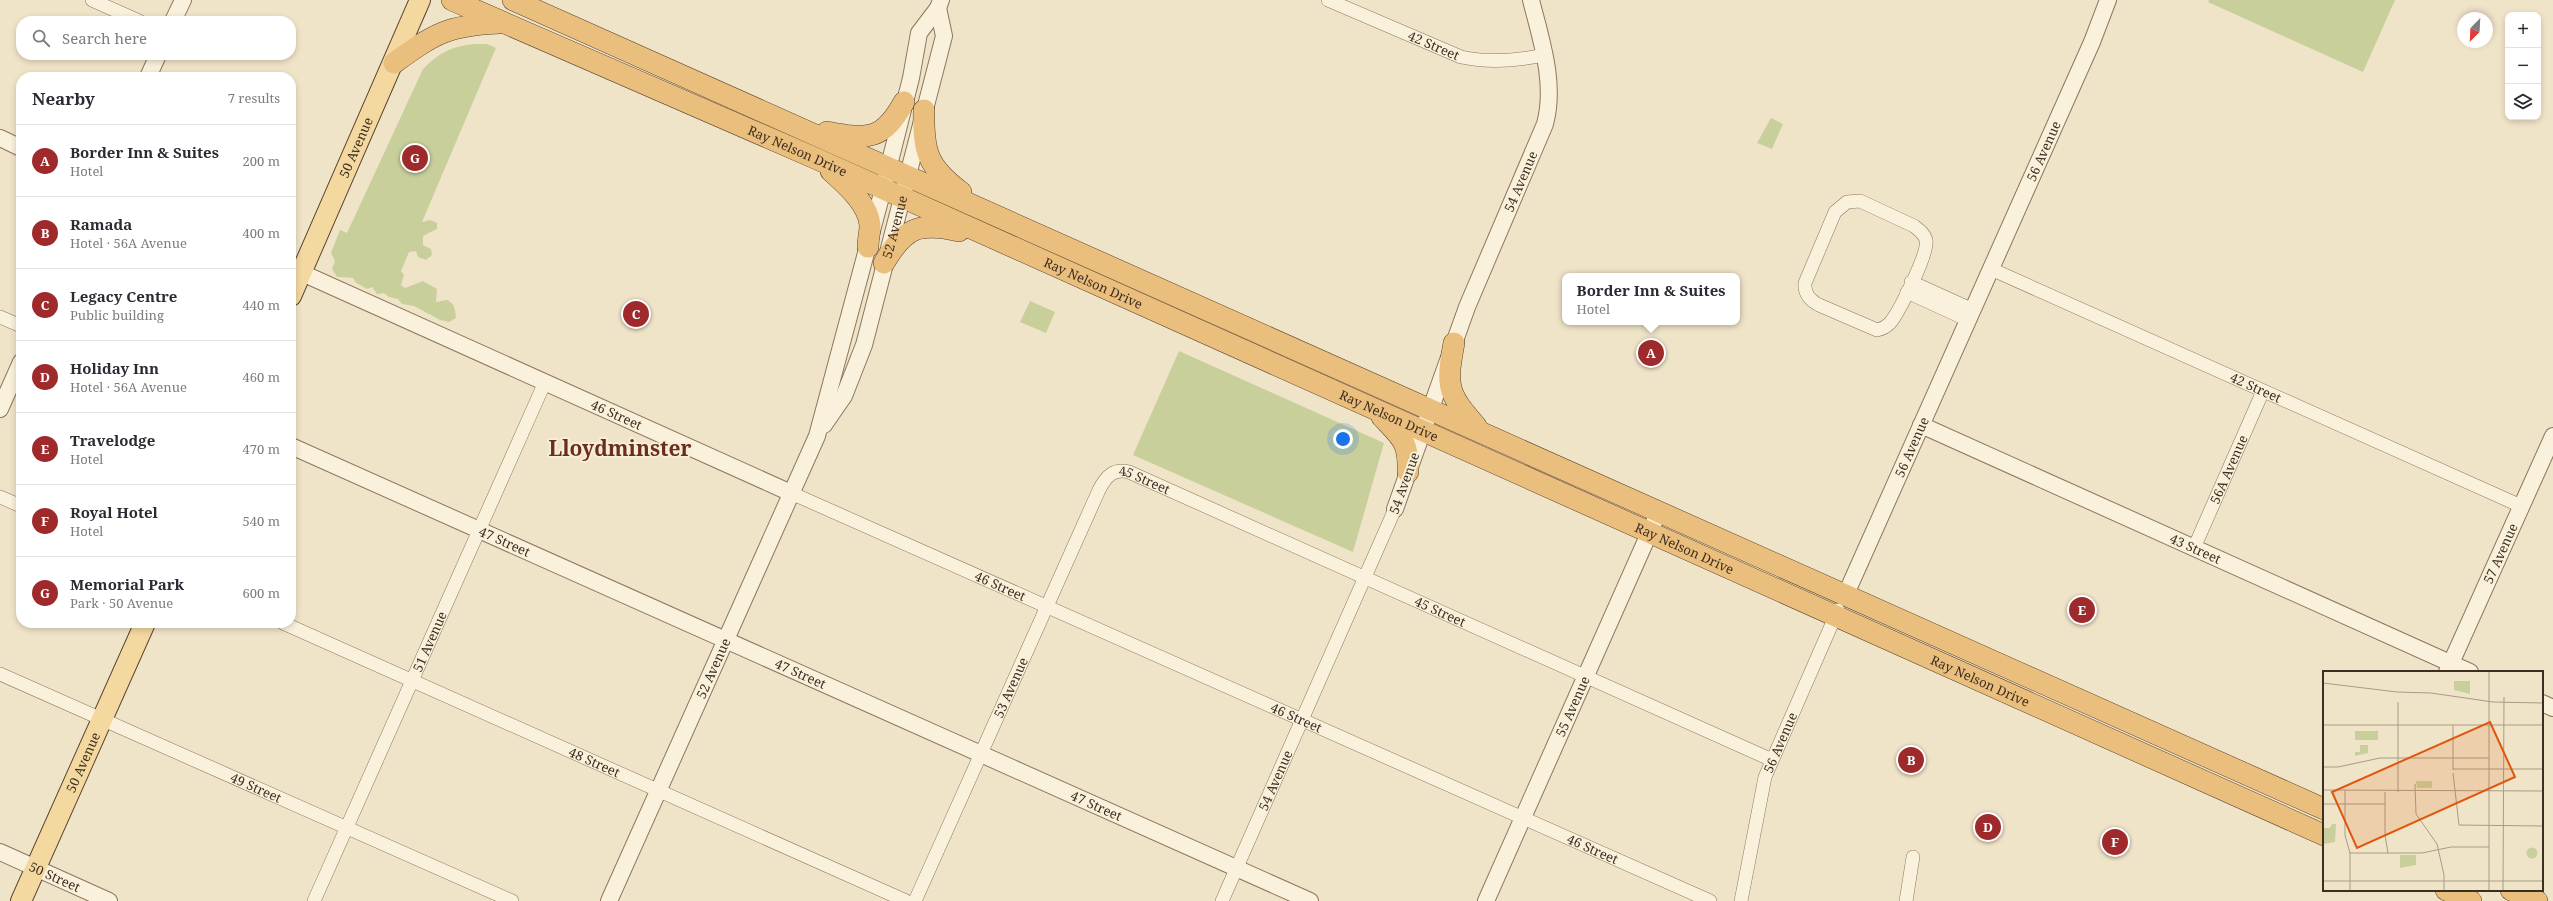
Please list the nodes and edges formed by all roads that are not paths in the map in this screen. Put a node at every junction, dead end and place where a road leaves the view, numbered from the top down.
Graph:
1 (92, 0) edge
2 (183, 0) edge
3 (420, 0) edge
4 (452, 0) edge
5 (513, 0) edge
6 (1328, 0) edge
7 (1531, 0) edge
8 (2108, 0) edge
9 (940, 4) edge
10 (128, 16) edge
11 (175, 16) edge
12 (503, 23) junction
13 (1544, 55) junction
14 (156, 60) edge
15 (394, 63) junction
16 (150, 72) edge
17 (904, 102) junction
18 (924, 110) junction
19 (799, 126) junction
20 (0, 138) edge
21 (16, 146) edge
22 (817, 159) junction
23 (888, 167) junction
24 (908, 175) junction
25 (883, 189) junction
26 (902, 197) junction
27 (986, 210) junction
28 (990, 237) junction
29 (1054, 240) junction
30 (1085, 240) dead end
31 (868, 247) junction
32 (884, 262) junction
33 (1990, 269) junction
34 (296, 270) edge
35 (1909, 287) junction
36 (1970, 315) junction
37 (0, 317) edge
38 (16, 324) edge
39 (1454, 343) junction
40 (16, 373) edge
41 (545, 382) junction
42 (2263, 391) junction
43 (0, 409) edge
44 (1430, 409) junction
45 (1378, 412) junction
46 (1921, 425) junction
47 (1423, 431) junction
48 (1482, 432) junction
49 (817, 436) junction
50 (2553, 436) edge
51 (296, 448) edge
52 (1408, 472) junction
53 (1109, 475) joint
54 (792, 492) junction
55 (0, 496) edge
56 (16, 504) edge
57 (2521, 506) junction
58 (1396, 509) joint
59 (1659, 511) junction
60 (479, 530) junction
61 (1650, 531) junction
62 (2194, 548) junction
63 (1365, 578) junction
64 (1846, 594) junction
65 (1047, 606) junction
66 (1836, 615) junction
67 (143, 628) edge
68 (294, 628) edge
69 (725, 641) junction
70 (2449, 668) edge
71 (2465, 671) edge
72 (0, 674) edge
73 (1585, 677) junction
74 (412, 681) junction
75 (2543, 703) edge
76 (2553, 708) edge
77 (102, 719) junction
78 (1303, 720) junction
79 (980, 755) junction
80 (1772, 760) junction
81 (658, 791) junction
82 (2323, 809) edge
83 (1523, 818) junction
84 (347, 828) junction
85 (2323, 835) edge
86 (0, 852) edge
87 (1913, 857) dead end
88 (36, 868) junction
89 (1237, 869) junction
90 (2448, 891) edge
91 (2513, 891) edge
92 (21, 901) edge
93 (109, 901) edge
94 (314, 901) edge
95 (512, 901) edge
96 (609, 901) edge
97 (906, 901) edge
98 (915, 901) edge
99 (1222, 901) edge
100 (1310, 901) edge
101 (1486, 901) edge
102 (1710, 901) edge
103 (1741, 901) edge
104 (1906, 901) edge
105 (2471, 901) edge
106 (2536, 901) edge

1 - 10 street
2 - 11 street
3 - 15 main road, 50 Avenue
4 - 12 highway, Ray Nelson Drive
5 - 19 highway, Ray Nelson Drive
6 - 13 street, 42 Street
7 - 13 street
8 - 33 street, 56 Avenue
9 - 17 street, 52 Avenue
9 - 18 street, 52 Avenue
12 - 15 highway
12 - 22 highway, Ray Nelson Drive
13 - 39 street, 54 Avenue
14 - 16 street
15 - 34 main road, 50 Avenue
17 - 19 highway
17 - 23 street, 52 Avenue
18 - 24 street, 52 Avenue
18 - 27 highway
19 - 23 highway, Ray Nelson Drive
20 - 21 street
22 - 25 highway, Ray Nelson Drive
22 - 31 highway
23 - 24 highway, Ray Nelson Drive
23 - 25 street, 52 Avenue
24 - 26 street, 52 Avenue
24 - 27 highway, Ray Nelson Drive
25 - 26 highway, Ray Nelson Drive
25 - 31 street, 52 Avenue
26 - 28 highway, Ray Nelson Drive
26 - 32 street, 52 Avenue
27 - 29 highway, Ray Nelson Drive
28 - 32 highway
28 - 45 highway, Ray Nelson Drive
29 - 30 highway
29 - 44 highway, Ray Nelson Drive
31 - 49 street, 52 Avenue
32 - 49 street, 52 Avenue
33 - 36 street, 56 Avenue
33 - 42 street, 42 Street
34 - 41 street, 46 Street
35 - 35 street
35 - 36 street
36 - 46 street, 56 Avenue
37 - 38 street
39 - 44 street, 54 Avenue
39 - 48 highway
40 - 43 street
41 - 54 street, 46 Street
41 - 60 street, 51 Avenue
42 - 57 street, 42 Street
42 - 62 street, 56A Avenue
44 - 47 street, 54 Avenue
44 - 48 highway, Ray Nelson Drive
45 - 47 highway, Ray Nelson Drive
45 - 52 highway
46 - 62 street, 43 Street
46 - 64 street, 56 Avenue
47 - 52 street, 54 Avenue
47 - 61 highway, Ray Nelson Drive
48 - 59 highway, Ray Nelson Drive
49 - 54 street, 52 Avenue
50 - 57 street, 57 Avenue
51 - 60 street, 47 Street
52 - 58 street, 54 Avenue
53 - 63 street, 45 Street
53 - 65 street, 53 Avenue
54 - 65 street, 46 Street
54 - 69 street, 52 Avenue
55 - 56 street
57 - 70 street, 57 Avenue
58 - 63 street, 54 Avenue
59 - 61 street, 55 Avenue
59 - 64 highway, Ray Nelson Drive
60 - 69 street, 47 Street
60 - 74 street, 51 Avenue
61 - 66 highway, Ray Nelson Drive
61 - 73 street, 55 Avenue
62 - 70 street, 43 Street
63 - 73 street, 45 Street
63 - 78 street, 54 Avenue
64 - 66 street, 56 Avenue
64 - 82 highway, Ray Nelson Drive
65 - 78 street, 46 Street
65 - 79 street, 53 Avenue
66 - 80 street, 56 Avenue
66 - 85 highway, Ray Nelson Drive
67 - 77 main road, 50 Avenue
68 - 74 street, 48 Street
69 - 79 street, 47 Street
69 - 81 street, 52 Avenue
70 - 71 street, 43 Street
72 - 77 street, 49 Street
73 - 80 street, 45 Street
73 - 83 street, 55 Avenue
74 - 81 street, 48 Street
74 - 84 street, 51 Avenue
75 - 76 street
77 - 84 street, 49 Street
77 - 88 main road, 50 Avenue
78 - 83 street, 46 Street
78 - 89 street, 54 Avenue
79 - 89 street, 47 Street
79 - 98 street, 53 Avenue
80 - 103 street, 56 Avenue
81 - 96 street, 52 Avenue
81 - 97 street, 48 Street
83 - 101 street, 55 Avenue
83 - 102 street, 46 Street
84 - 94 street, 51 Avenue
84 - 95 street, 49 Street
86 - 88 street, 50 Street
87 - 104 street
88 - 92 main road, 50 Avenue
88 - 93 street, 50 Street
89 - 99 street, 54 Avenue
89 - 100 street, 47 Street
90 - 105 highway
91 - 106 highway

